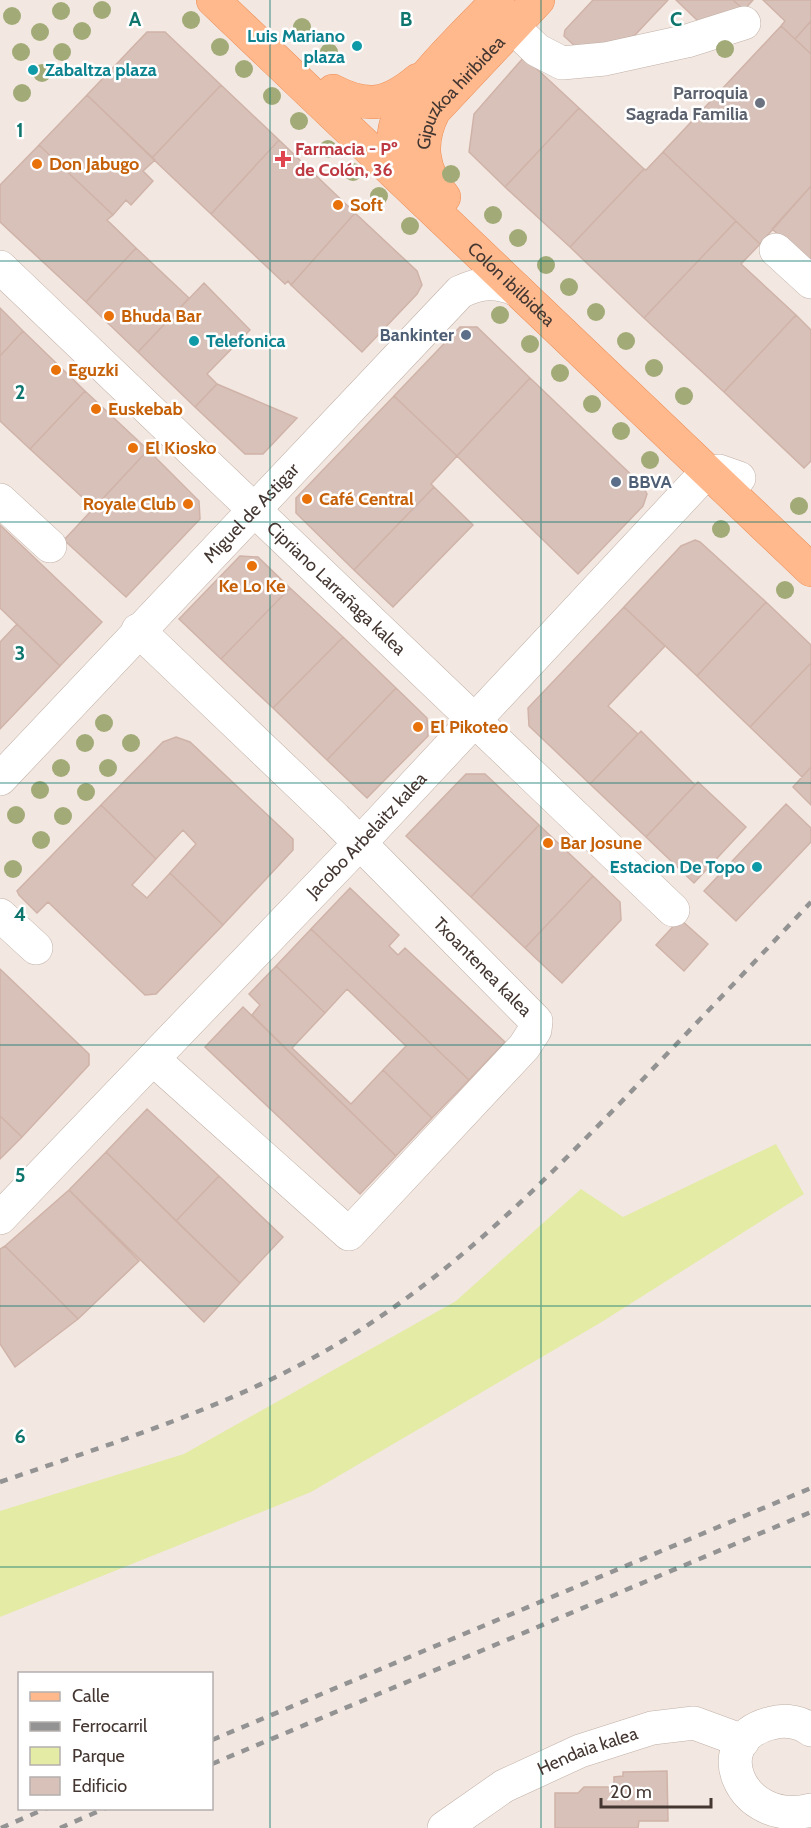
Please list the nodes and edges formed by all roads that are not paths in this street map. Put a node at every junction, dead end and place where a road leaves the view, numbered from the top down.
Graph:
1 (213, 0) edge
2 (237, 0) edge
3 (538, 0) edge
4 (505, 13) edge
5 (744, 23) dead end
6 (443, 59) junction
7 (333, 92) junction
8 (394, 149) junction
9 (428, 194) junction
10 (776, 250) dead end
11 (0, 267) edge
12 (811, 282) edge
13 (518, 290) junction
14 (724, 476) junction
15 (0, 500) edge
16 (255, 509) junction
17 (50, 546) dead end
18 (811, 546) edge
19 (811, 570) edge
20 (138, 630) junction
21 (476, 721) junction
22 (0, 779) edge
23 (360, 843) junction
24 (673, 910) dead end
25 (0, 915) edge
26 (36, 948) dead end
27 (153, 1059) junction
28 (0, 1218) edge
29 (804, 1721) edge
30 (743, 1741) junction
31 (802, 1818) edge
32 (756, 1820) edge
33 (444, 1828) edge

1 - 9 main road, Colon ibilbidea
2 - 7 main road, Colon ibilbidea
3 - 4 main road, Gipuzkoa hiribidea
4 - 5 street
4 - 6 main road, Gipuzkoa hiribidea
4 - 9 main road, Gipuzkoa hiribidea
6 - 7 main road, Gipuzkoa hiribidea
6 - 8 main road, Gipuzkoa hiribidea
7 - 8 main road, Colon ibilbidea
8 - 9 main road, Colon ibilbidea
9 - 13 main road, Colon ibilbidea
9 - 14 main road, Colon ibilbidea
10 - 12 street
11 - 16 street, Cipriano Larrañaga kalea
13 - 14 main road, Colon ibilbidea
13 - 16 street, Miguel de Astigar
14 - 18 main road, Colon ibilbidea
14 - 19 main road, Colon ibilbidea
14 - 21 street, Jacobo Arbelaitz kalea
15 - 17 street
16 - 20 street, Miguel de Astigar
16 - 21 street, Cipriano Larrañaga kalea
20 - 22 street, Miguel de Astigar
20 - 23 street, Txoantenea kalea
21 - 23 street, Jacobo Arbelaitz kalea
21 - 24 street, Cipriano Larrañaga kalea
23 - 27 street, Jacobo Arbelaitz kalea
23 - 27 street, Txoantenea kalea
25 - 26 street
27 - 28 street, Jacobo Arbelaitz kalea
29 - 30 street
30 - 32 street
30 - 33 street, Hendaia kalea
31 - 32 street

